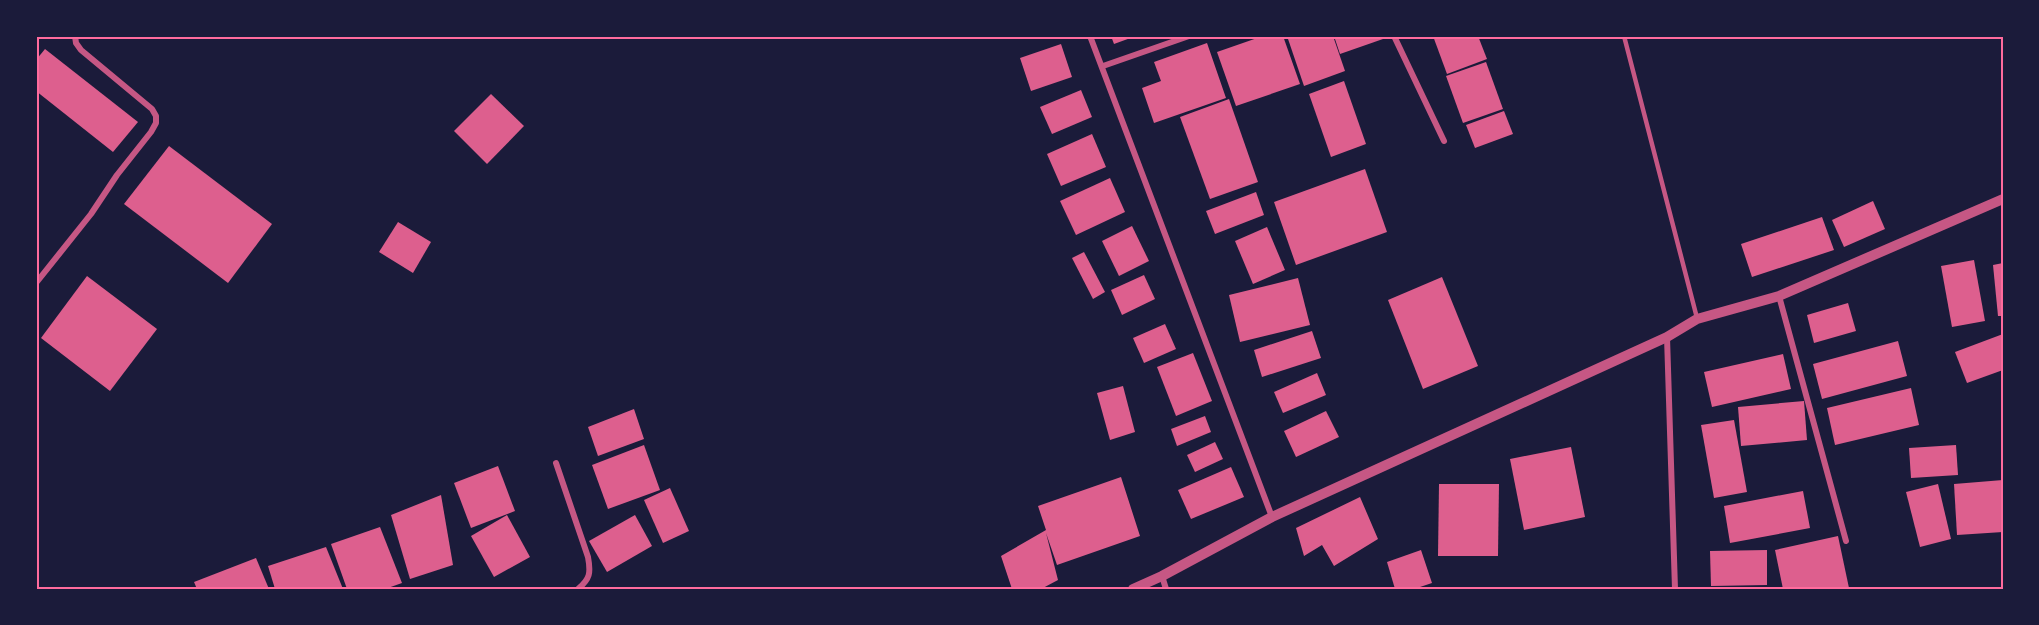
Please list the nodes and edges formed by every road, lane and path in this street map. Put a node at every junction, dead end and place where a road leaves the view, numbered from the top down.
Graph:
1 (75, 36) edge
2 (1090, 36) edge
3 (1189, 36) edge
4 (1394, 36) edge
5 (1624, 36) edge
6 (1103, 66) junction
7 (1444, 141) dead end
8 (2003, 199) edge
9 (36, 284) edge
10 (1779, 296) junction
11 (1697, 319) junction
12 (1667, 337) junction
13 (556, 463) dead end
14 (1272, 518) junction
15 (1846, 541) dead end
16 (1162, 576) junction
17 (578, 589) edge
18 (1133, 589) edge
19 (1166, 589) edge
20 (1675, 589) edge

1 - 9 street
2 - 6 street
3 - 6 street
4 - 7 street
5 - 11 lane
6 - 14 street
8 - 10 street
10 - 11 street
10 - 15 street
11 - 12 street
12 - 14 street
12 - 20 street
13 - 17 street
14 - 16 street
16 - 18 street
16 - 19 street

